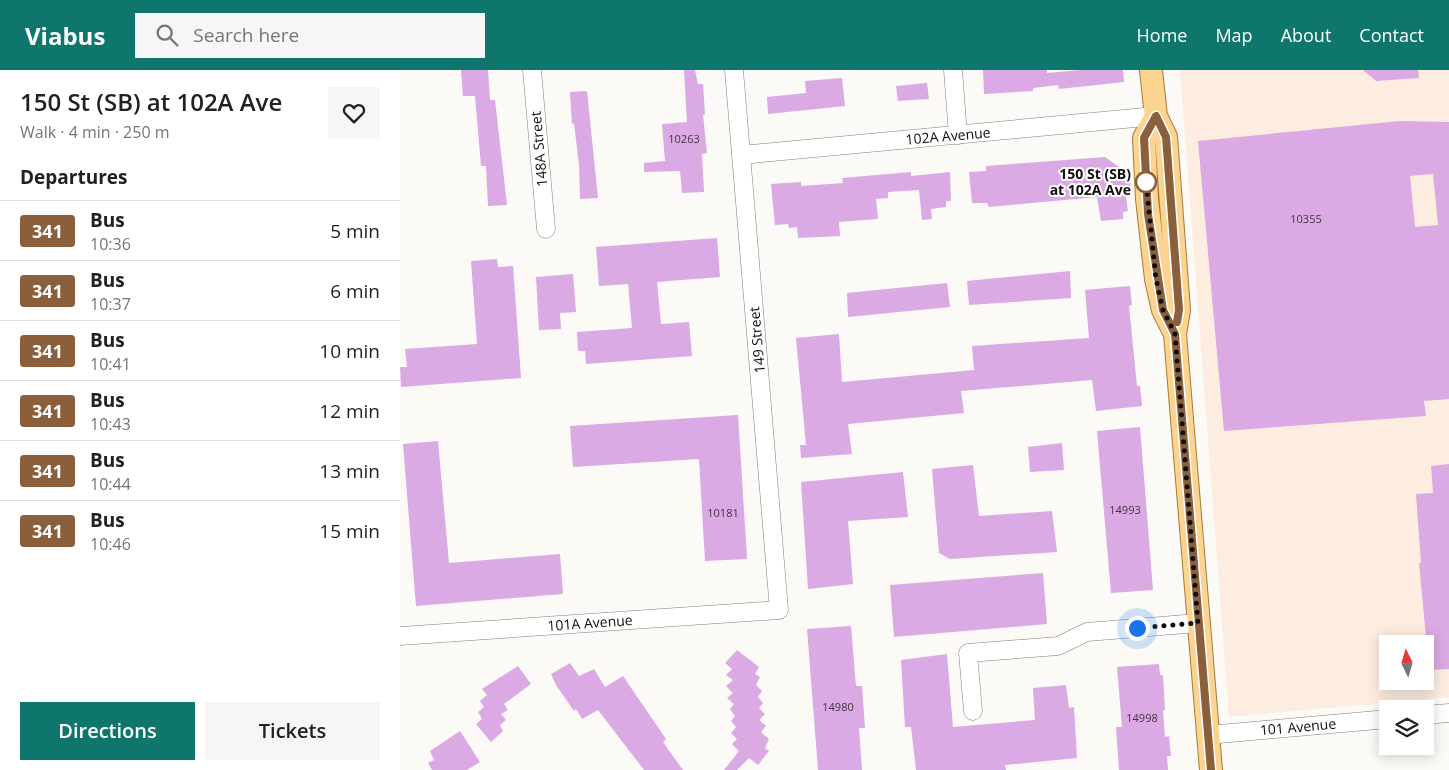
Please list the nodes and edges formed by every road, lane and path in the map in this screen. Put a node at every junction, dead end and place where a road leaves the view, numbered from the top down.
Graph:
1 (532, 70) edge
2 (734, 70) edge
3 (952, 70) edge
4 (1152, 70) edge
5 (1156, 116) junction
6 (958, 135) junction
7 (741, 155) junction
8 (546, 229) dead end
9 (779, 610) joint
10 (1198, 623) junction
11 (400, 636) edge
12 (973, 711) dead end
13 (1449, 713) edge
14 (1434, 714) edge
15 (1379, 720) edge
16 (1208, 735) junction
17 (1211, 770) edge

1 - 8 street, 148A Street
2 - 7 street, 149 Street
3 - 6 street
4 - 5 main road
5 - 6 street, 102A Avenue
5 - 10 main road
6 - 7 street, 102A Avenue
7 - 9 street, 149 Street
9 - 11 street, 101A Avenue
10 - 12 street
10 - 16 main road
13 - 14 street
15 - 16 street, 101 Avenue
16 - 17 main road

